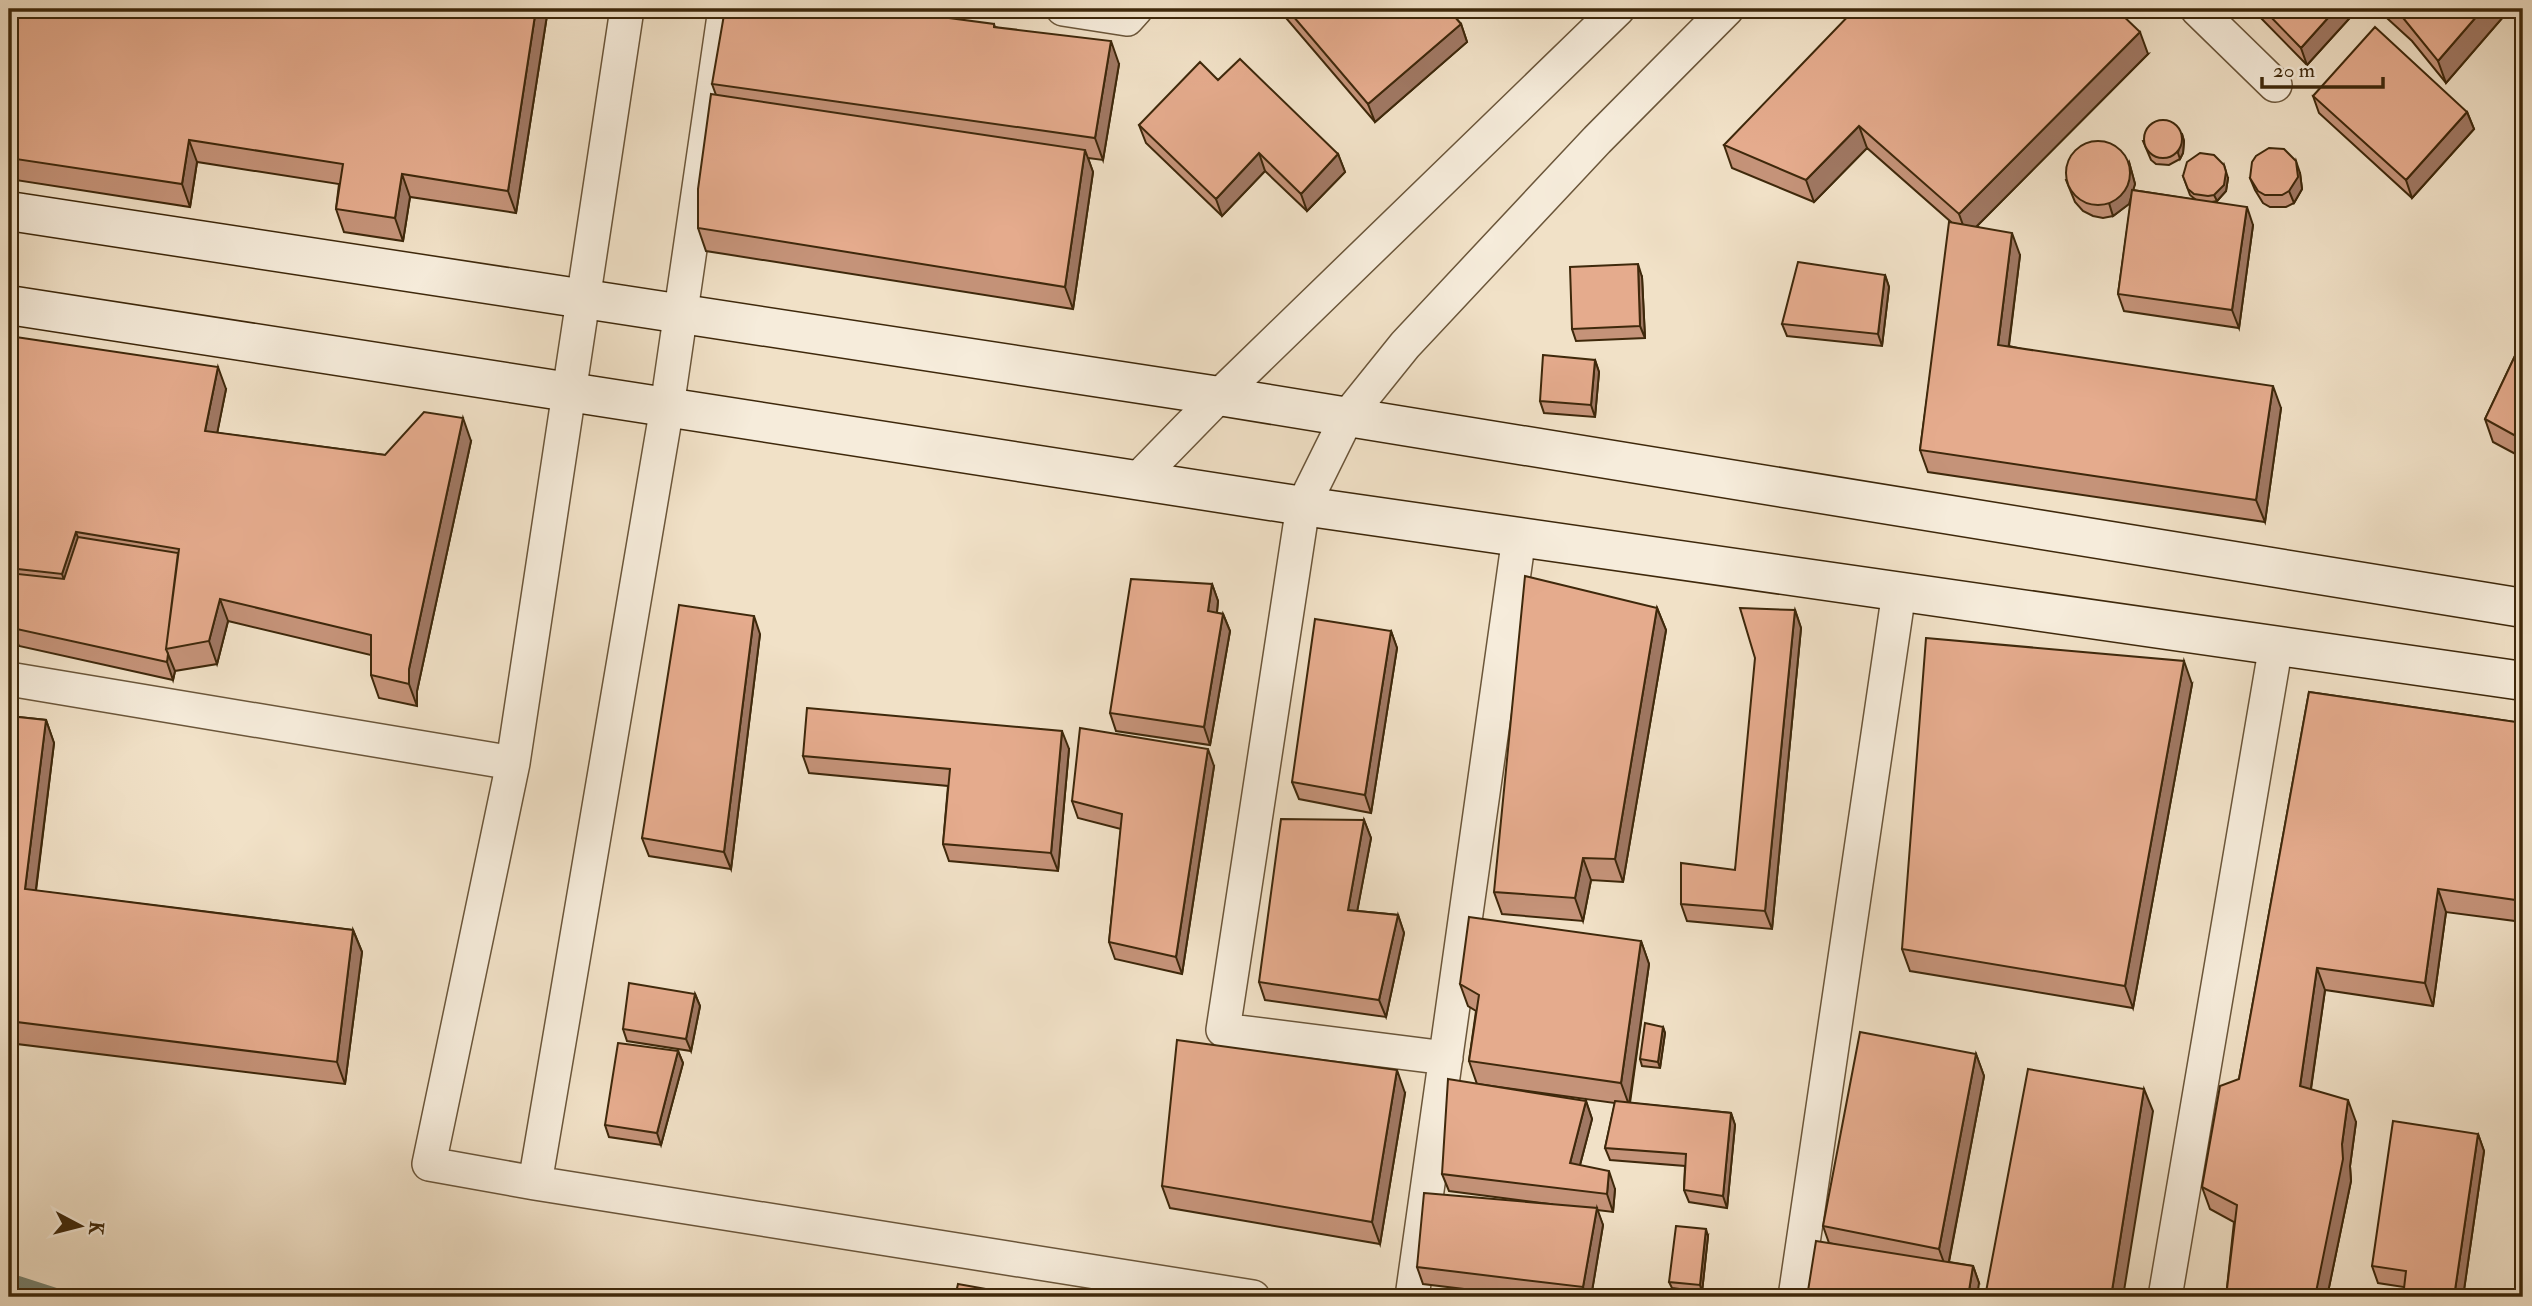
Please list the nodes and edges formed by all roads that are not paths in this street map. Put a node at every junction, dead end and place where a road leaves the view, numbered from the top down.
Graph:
1 (10, 9) edge
2 (627, 9) edge
3 (725, 9) edge
4 (1063, 9) edge
5 (1136, 9) edge
6 (1618, 9) edge
7 (1727, 9) edge
8 (2197, 9) edge
9 (9, 16) edge
10 (2274, 85) dead end
11 (9, 211) edge
12 (582, 299) junction
13 (9, 305) edge
14 (681, 314) junction
15 (568, 392) junction
16 (1219, 396) junction
17 (667, 407) junction
18 (1347, 417) junction
19 (1137, 480) junction
20 (1303, 506) junction
21 (1519, 537) junction
22 (1899, 592) junction
23 (2523, 608) edge
24 (2276, 645) junction
25 (9, 679) edge
26 (2523, 681) edge
27 (513, 763) junction
28 (1446, 1058) junction
29 (535, 1183) junction
30 (1254, 1297) edge
31 (1412, 1297) edge
32 (1795, 1297) edge
33 (2165, 1297) edge

1 - 9 street
2 - 12 street
3 - 14 street
4 - 5 street
6 - 16 street
7 - 18 street
8 - 10 street
11 - 12 main road
12 - 14 main road
12 - 15 street
13 - 15 main road
14 - 16 main road
14 - 17 street
15 - 17 main road
15 - 27 street
16 - 18 main road
16 - 19 street
17 - 19 main road
17 - 29 street
18 - 20 street
18 - 23 main road
19 - 20 main road
20 - 21 main road
20 - 28 street
21 - 22 main road
21 - 28 street
22 - 24 main road
22 - 32 street
24 - 26 main road
24 - 33 street
25 - 27 street
27 - 29 street
28 - 31 street
29 - 30 street

